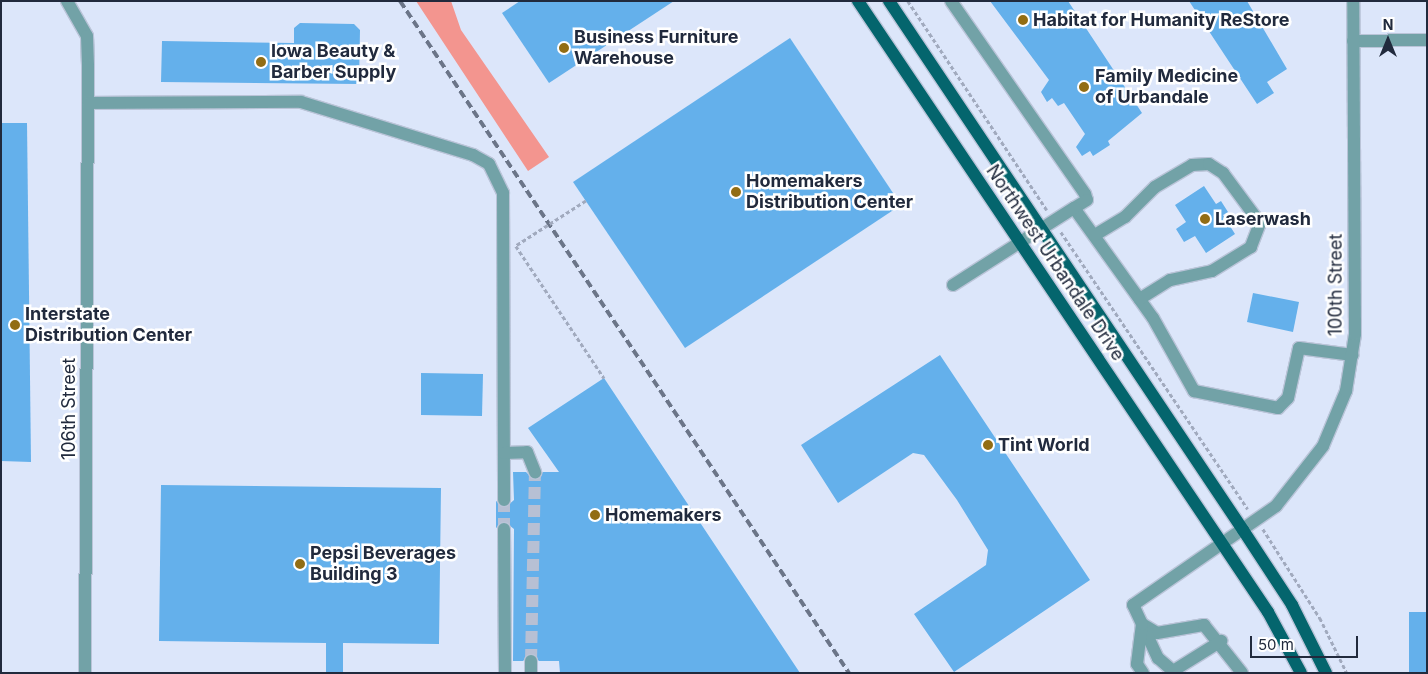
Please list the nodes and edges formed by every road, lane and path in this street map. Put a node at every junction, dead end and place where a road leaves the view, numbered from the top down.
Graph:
1 (67, 1) edge
2 (858, 1) edge
3 (889, 1) edge
4 (908, 1) edge
5 (951, 1) edge
6 (1353, 1) edge
7 (1427, 40) edge
8 (1353, 41) junction
9 (88, 102) junction
10 (586, 201) dead end
11 (1074, 208) junction
12 (1054, 220) junction
13 (1042, 227) junction
14 (1095, 235) junction
15 (1018, 241) junction
16 (953, 284) dead end
17 (1139, 299) junction
18 (1353, 355) junction
19 (604, 378) dead end
20 (504, 453) junction
21 (534, 472) tunnel mouth
22 (504, 500) tunnel mouth
23 (1256, 520) junction
24 (504, 529) tunnel mouth
25 (1243, 530) junction
26 (1223, 544) junction
27 (1142, 624) junction
28 (1222, 641) junction
29 (1138, 657) junction
30 (85, 673) edge
31 (505, 673) edge
32 (1143, 673) edge
33 (1150, 673) edge
34 (1242, 673) edge
35 (1301, 673) edge
36 (1326, 673) edge
37 (1347, 673) edge

1 - 9 street, 106th Street
2 - 15 main road, Northwest Urbandale Drive
3 - 13 main road, Northwest Urbandale Drive
4 - 12 path
5 - 11 street
6 - 8 street, 100th Street
7 - 8 street
8 - 18 street, 100th Street
9 - 20 street
9 - 30 street, 106th Street
10 - 19 path, bridge
11 - 12 street
11 - 14 street
12 - 13 street
12 - 23 path
13 - 15 street
13 - 25 main road, Northwest Urbandale Drive
14 - 17 street
14 - 17 street
15 - 16 street
15 - 26 main road, Northwest Urbandale Drive
17 - 18 street
18 - 23 street, 100th Street
20 - 21 street
20 - 22 street
23 - 25 street, 100th Street
23 - 37 path
24 - 31 street
25 - 26 street, 100th Street
25 - 36 main road
26 - 27 street, 100th Street
26 - 35 main road
27 - 28 street
27 - 28 street
27 - 29 street
28 - 34 street
29 - 32 street
29 - 33 street

